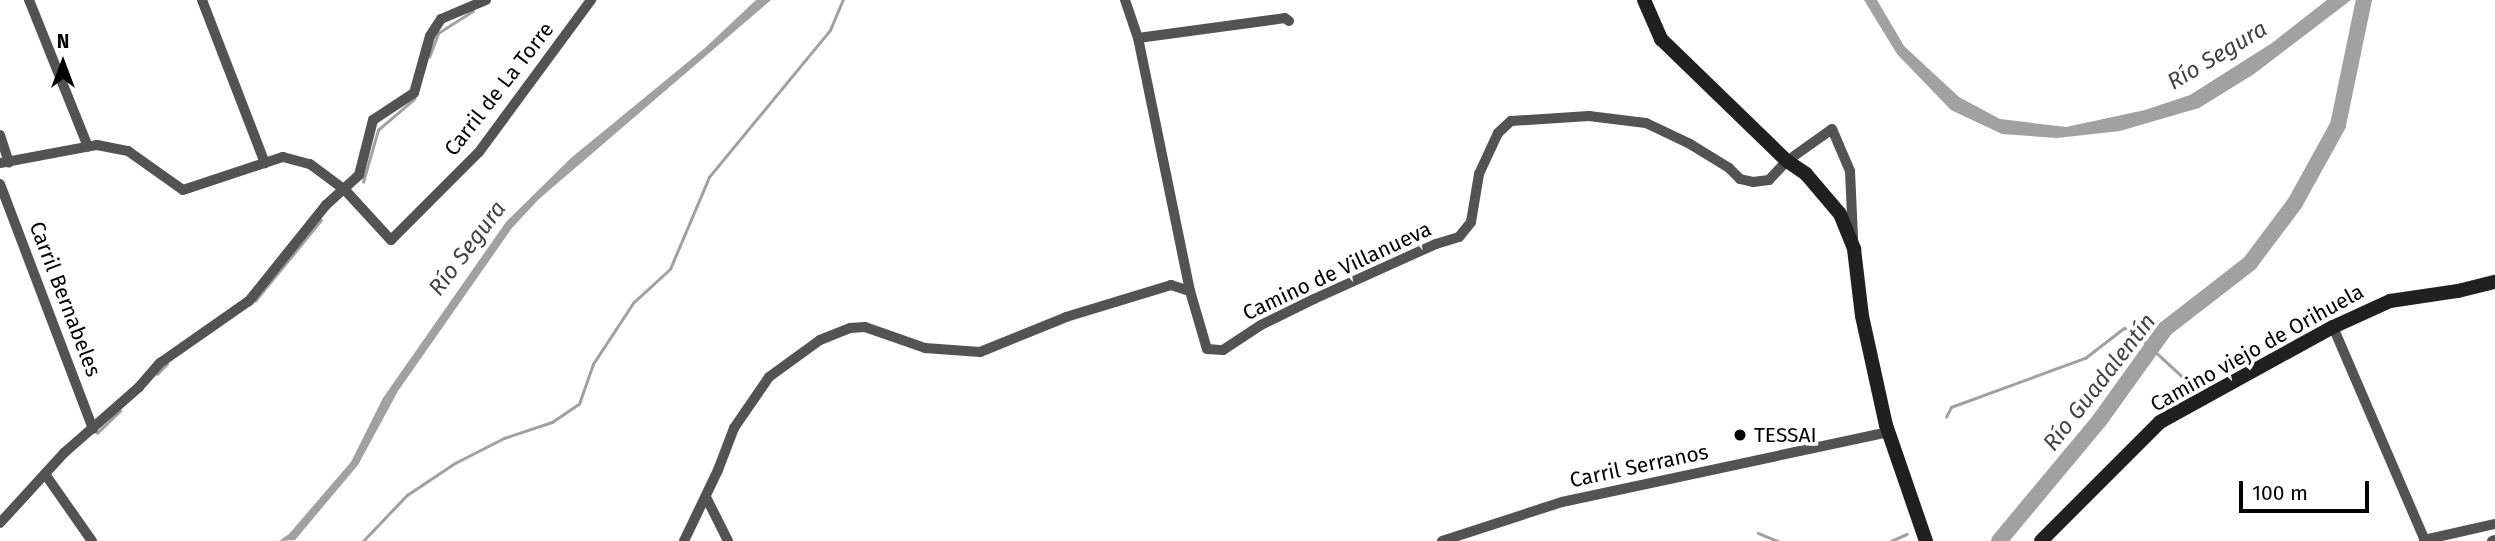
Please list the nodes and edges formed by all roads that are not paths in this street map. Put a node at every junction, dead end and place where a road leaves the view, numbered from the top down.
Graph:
1 (29, 0) edge
2 (202, 0) edge
3 (486, 0) edge
4 (591, 0) edge
5 (1125, 0) edge
6 (1644, 0) edge
7 (1289, 21) dead end
8 (1138, 38) junction
9 (0, 135) edge
10 (88, 146) junction
11 (1787, 160) junction
12 (4, 163) edge
13 (265, 163) junction
14 (0, 184) edge
15 (345, 190) junction
16 (1853, 247) junction
17 (2495, 282) edge
18 (1190, 291) junction
19 (2333, 327) junction
20 (93, 429) junction
21 (1889, 432) junction
22 (45, 474) junction
23 (706, 497) junction
24 (0, 523) edge
25 (2495, 524) edge
26 (1922, 540) edge
27 (2424, 540) edge
28 (92, 541) edge
29 (684, 541) edge
30 (727, 541) edge
31 (1442, 541) edge
32 (2041, 541) edge

1 - 10 street
2 - 13 street
3 - 15 street
4 - 15 street, Carril de La Torre
5 - 8 street
6 - 11 street
7 - 8 street
8 - 18 street
9 - 12 street
10 - 12 street, Carril de La Torre
10 - 13 street, Carril de La Torre
11 - 16 street
11 - 16 street
11 - 18 street, Camino de Villanueva
13 - 15 street, Carril de La Torre
14 - 20 street, Carril Bernabeles
15 - 20 street
16 - 21 street
17 - 19 street, Camino viejo de Orihuela
18 - 23 street
19 - 27 street
19 - 32 street, Camino viejo de Orihuela
20 - 22 street
21 - 26 street
21 - 31 street, Carril Serranos
22 - 24 street
22 - 28 street
23 - 29 street
23 - 30 street
25 - 27 street

